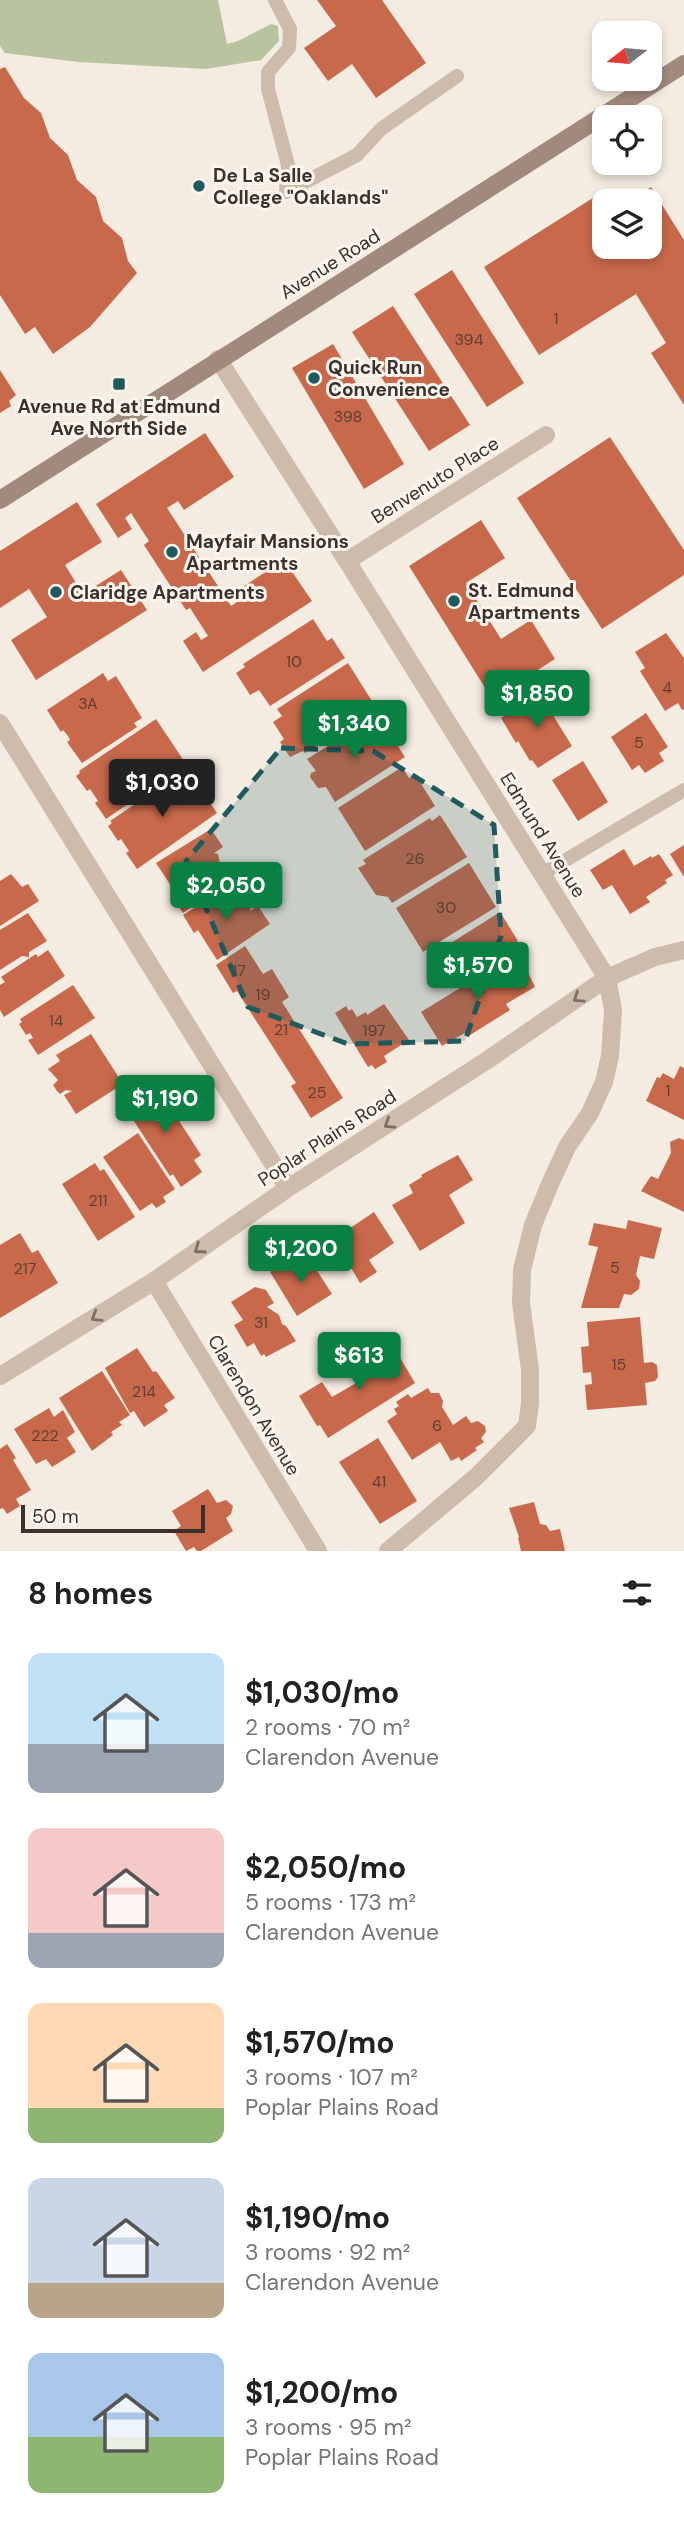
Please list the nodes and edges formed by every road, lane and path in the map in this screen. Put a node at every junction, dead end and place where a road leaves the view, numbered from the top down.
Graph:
1 (275, 0) edge
2 (684, 64) edge
3 (457, 76) dead end
4 (218, 359) junction
5 (546, 435) dead end
6 (0, 500) edge
7 (347, 561) junction
8 (0, 723) edge
9 (684, 790) edge
10 (542, 874) junction
11 (684, 950) edge
12 (607, 978) junction
13 (288, 1188) junction
14 (154, 1281) junction
15 (0, 1377) edge
16 (318, 1551) edge
17 (388, 1551) edge

1 - 3 lane
2 - 4 main road, Avenue Road
4 - 6 main road, Avenue Road
4 - 7 street, Edmund Avenue
5 - 7 street, Benvenuto Place
7 - 10 street, Edmund Avenue
8 - 13 street
9 - 10 lane
10 - 12 street, Edmund Avenue
11 - 12 street, Poplar Plains Road
12 -> 13 street, Poplar Plains Road
12 - 17 street
13 -> 14 street, Poplar Plains Road
14 -> 15 street, Poplar Plains Road
14 - 16 street, Clarendon Avenue

